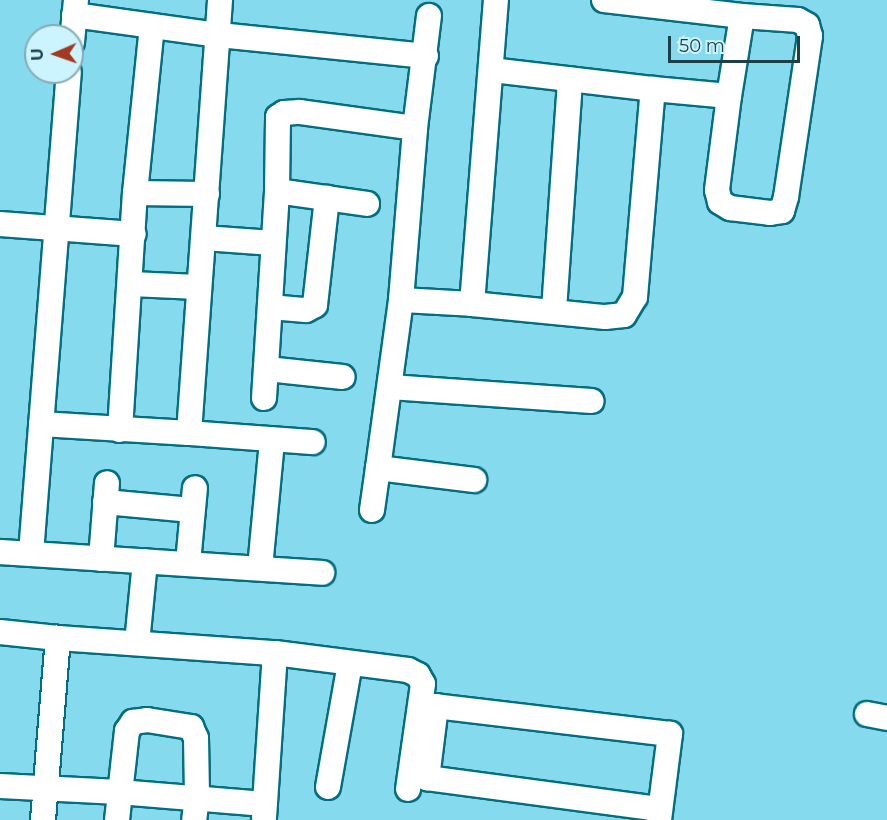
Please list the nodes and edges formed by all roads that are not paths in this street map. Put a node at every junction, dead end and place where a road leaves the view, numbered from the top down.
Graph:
1 (220, 0) edge
2 (496, 0) edge
3 (604, 0) edge
4 (75, 7) edge
5 (429, 16) dead end
6 (742, 16) junction
7 (74, 24) edge
8 (152, 26) junction
9 (219, 35) junction
10 (426, 56) junction
11 (492, 70) junction
12 (570, 80) junction
13 (68, 84) edge
14 (653, 89) junction
15 (729, 96) junction
16 (415, 128) junction
17 (277, 191) junction
18 (135, 193) junction
19 (207, 194) junction
20 (327, 198) junction
21 (367, 204) dead end
22 (0, 224) edge
23 (56, 228) junction
24 (134, 234) junction
25 (204, 238) junction
26 (273, 243) junction
27 (132, 284) junction
28 (197, 287) junction
29 (401, 300) junction
30 (472, 304) junction
31 (270, 307) junction
32 (554, 310) junction
33 (267, 369) junction
34 (343, 377) dead end
35 (390, 387) junction
36 (264, 398) dead end
37 (592, 401) dead end
38 (41, 424) junction
39 (120, 430) junction
40 (189, 433) junction
41 (272, 440) junction
42 (314, 442) dead end
43 (378, 468) junction
44 (474, 480) dead end
45 (372, 510) dead end
46 (0, 552) edge
47 (31, 553) junction
48 (101, 559) junction
49 (145, 561) junction
50 (188, 563) junction
51 (260, 568) junction
52 (322, 573) dead end
53 (0, 632) edge
54 (58, 638) junction
55 (137, 644) junction
56 (274, 653) junction
57 (350, 664) junction
58 (0, 786) edge
59 (328, 787) dead end
60 (43, 788) junction
61 (408, 789) dead end
62 (119, 792) junction
63 (195, 809) edge
64 (264, 812) edge
65 (660, 814) edge
66 (43, 820) edge
67 (117, 820) edge

1 - 9 street
2 - 11 street
3 - 6 street
4 - 7 street
4 - 8 street
5 - 10 street
6 - 15 street
6 - 15 street
8 - 9 street
8 - 18 street
9 - 10 street
9 - 19 street
10 - 16 street
11 - 12 street
11 - 30 street
12 - 14 street
12 - 32 street
13 - 23 street
14 - 15 street
14 - 32 street
16 - 17 street
16 - 29 street
17 - 20 street
17 - 26 street
18 - 19 street
18 - 24 street
19 - 25 street
20 - 21 street
20 - 31 street
22 - 23 street
23 - 24 street
23 - 38 street
24 - 27 street
25 - 26 street
25 - 28 street
26 - 31 street
27 - 28 street
27 - 39 street
28 - 40 street
29 - 30 street
29 - 35 street
30 - 32 street
31 - 33 street
33 - 34 street
33 - 36 street
35 - 37 street
35 - 43 street
38 - 39 street
38 - 47 street
39 - 40 street
40 - 41 street
41 - 42 street
41 - 51 street
43 - 44 street
43 - 45 street
46 - 47 street
47 - 48 street
48 - 49 street
48 - 50 street
49 - 50 street
49 - 55 street
50 - 51 street
51 - 52 street
53 - 54 street
54 - 55 street
54 - 60 street
55 - 56 street
56 - 57 street
56 - 64 street
57 - 59 street
57 - 61 street
58 - 60 street
60 - 62 street
60 - 66 street
62 - 63 street
62 - 63 street
62 - 67 street
63 - 64 street
65 - 65 street

